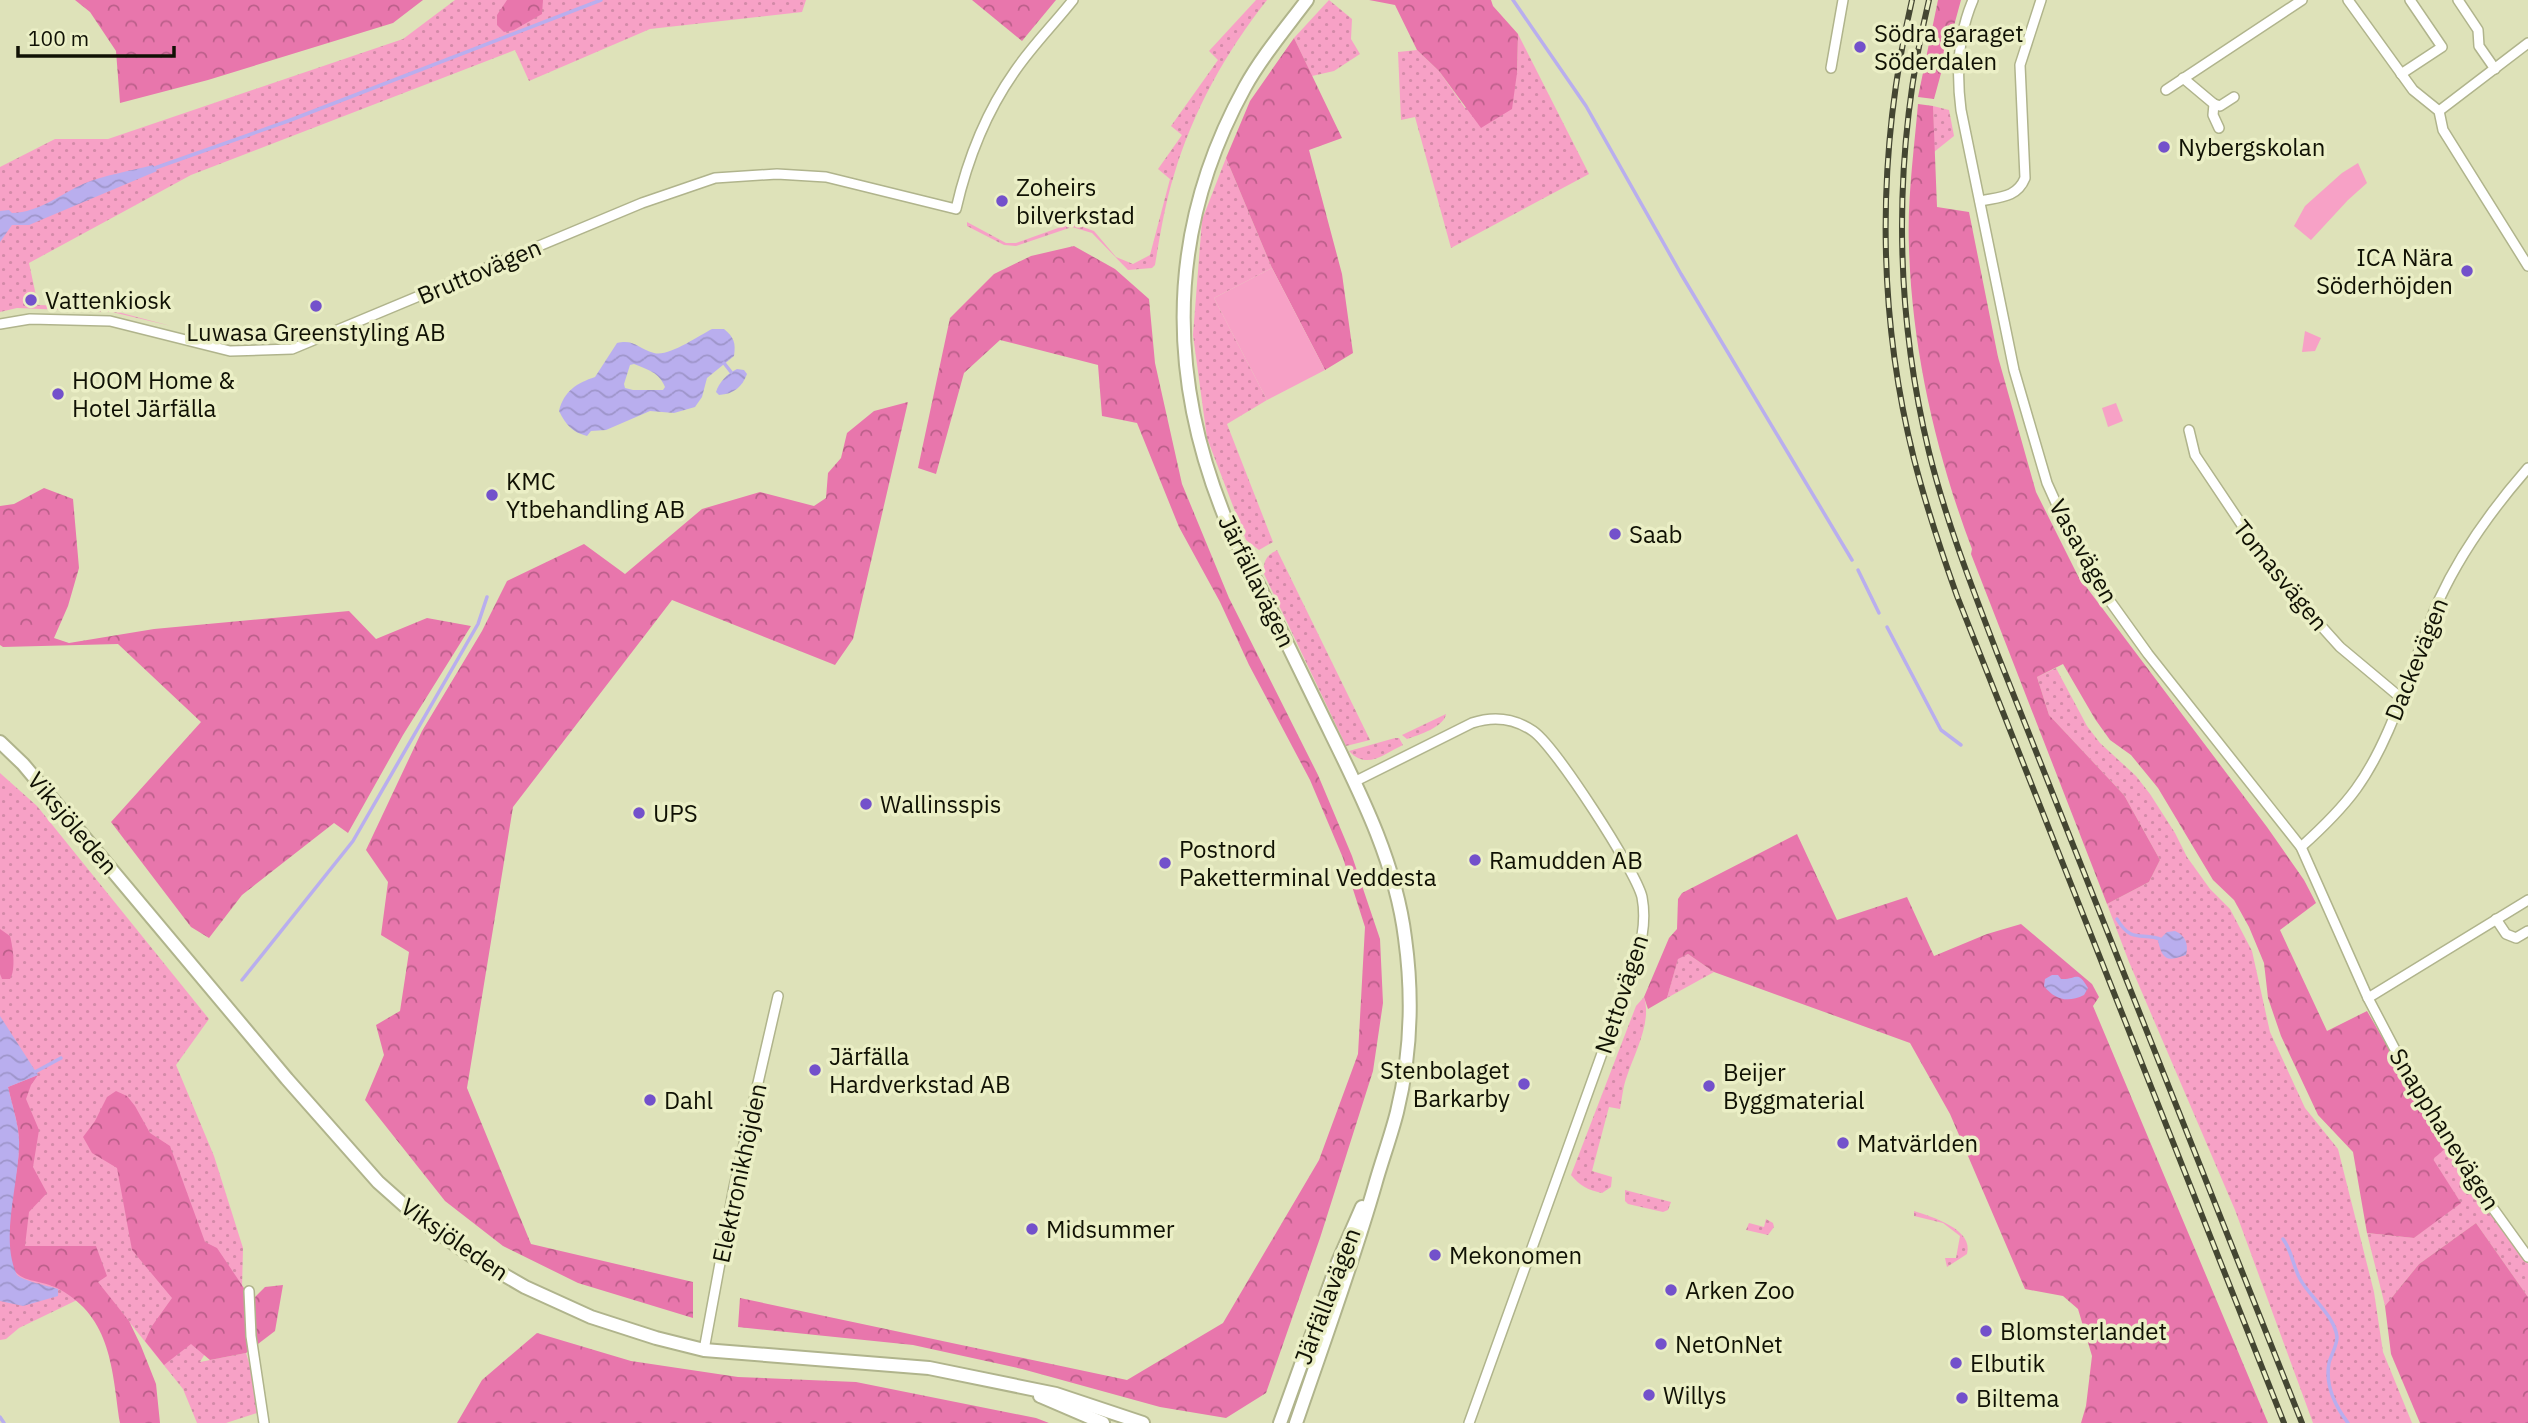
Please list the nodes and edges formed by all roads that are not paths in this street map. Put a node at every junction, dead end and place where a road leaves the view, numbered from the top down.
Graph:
1 (1073, 0) edge
2 (1307, 0) edge
3 (1843, 0) edge
4 (1973, 0) edge
5 (2041, 0) edge
6 (2302, 0) edge
7 (2349, 0) edge
8 (2410, 0) edge
9 (2458, 0) edge
10 (2528, 43) edge
11 (1831, 68) dead end
12 (2495, 69) junction
13 (2401, 74) junction
14 (2183, 78) junction
15 (2166, 90) dead end
16 (2234, 97) dead end
17 (2214, 104) junction
18 (2439, 111) junction
19 (2219, 128) dead end
20 (1980, 201) junction
21 (2528, 266) edge
22 (0, 324) edge
23 (2189, 430) dead end
24 (2528, 468) edge
25 (2401, 698) junction
26 (0, 742) edge
27 (1354, 782) junction
28 (2301, 847) junction
29 (2528, 900) edge
30 (2496, 919) junction
31 (2528, 931) edge
32 (778, 996) dead end
33 (2368, 998) junction
34 (1379, 1171) junction
35 (2528, 1256) edge
36 (248, 1291) dead end
37 (704, 1350) junction
38 (1017, 1387) junction
39 (264, 1423) edge
40 (1103, 1423) edge
41 (1143, 1423) edge
42 (1280, 1423) edge
43 (1296, 1423) edge
44 (1469, 1423) edge

1 - 22 street, Bruttovägen
2 - 27 street, Järfällavägen
3 - 11 street
4 - 20 street, Vasavägen
5 - 20 street
6 - 14 street
7 - 13 street
8 - 13 street
9 - 12 street
10 - 12 street
12 - 18 street
13 - 18 street
14 - 15 street
14 - 17 street
16 - 17 street
17 - 19 street
18 - 21 street
20 - 28 street, Vasavägen
23 - 25 street, Tomasvägen
24 - 25 street, Dackevägen
25 - 28 street, Dackevägen
26 - 37 street, Viksjöleden
27 - 34 street, Järfällavägen
27 - 44 street, Nettovägen
28 - 33 street, Snapphanevägen
29 - 30 street
30 - 31 street
30 - 33 street
32 - 37 street, Elektronikhöjden
33 - 35 street, Snapphanevägen
34 - 42 street, Järfällavägen
34 - 43 street, Järfällavägen
36 - 39 street
37 - 38 street, Viksjöleden
38 - 40 street, Viksjöleden
38 - 41 street, Viksjöleden

